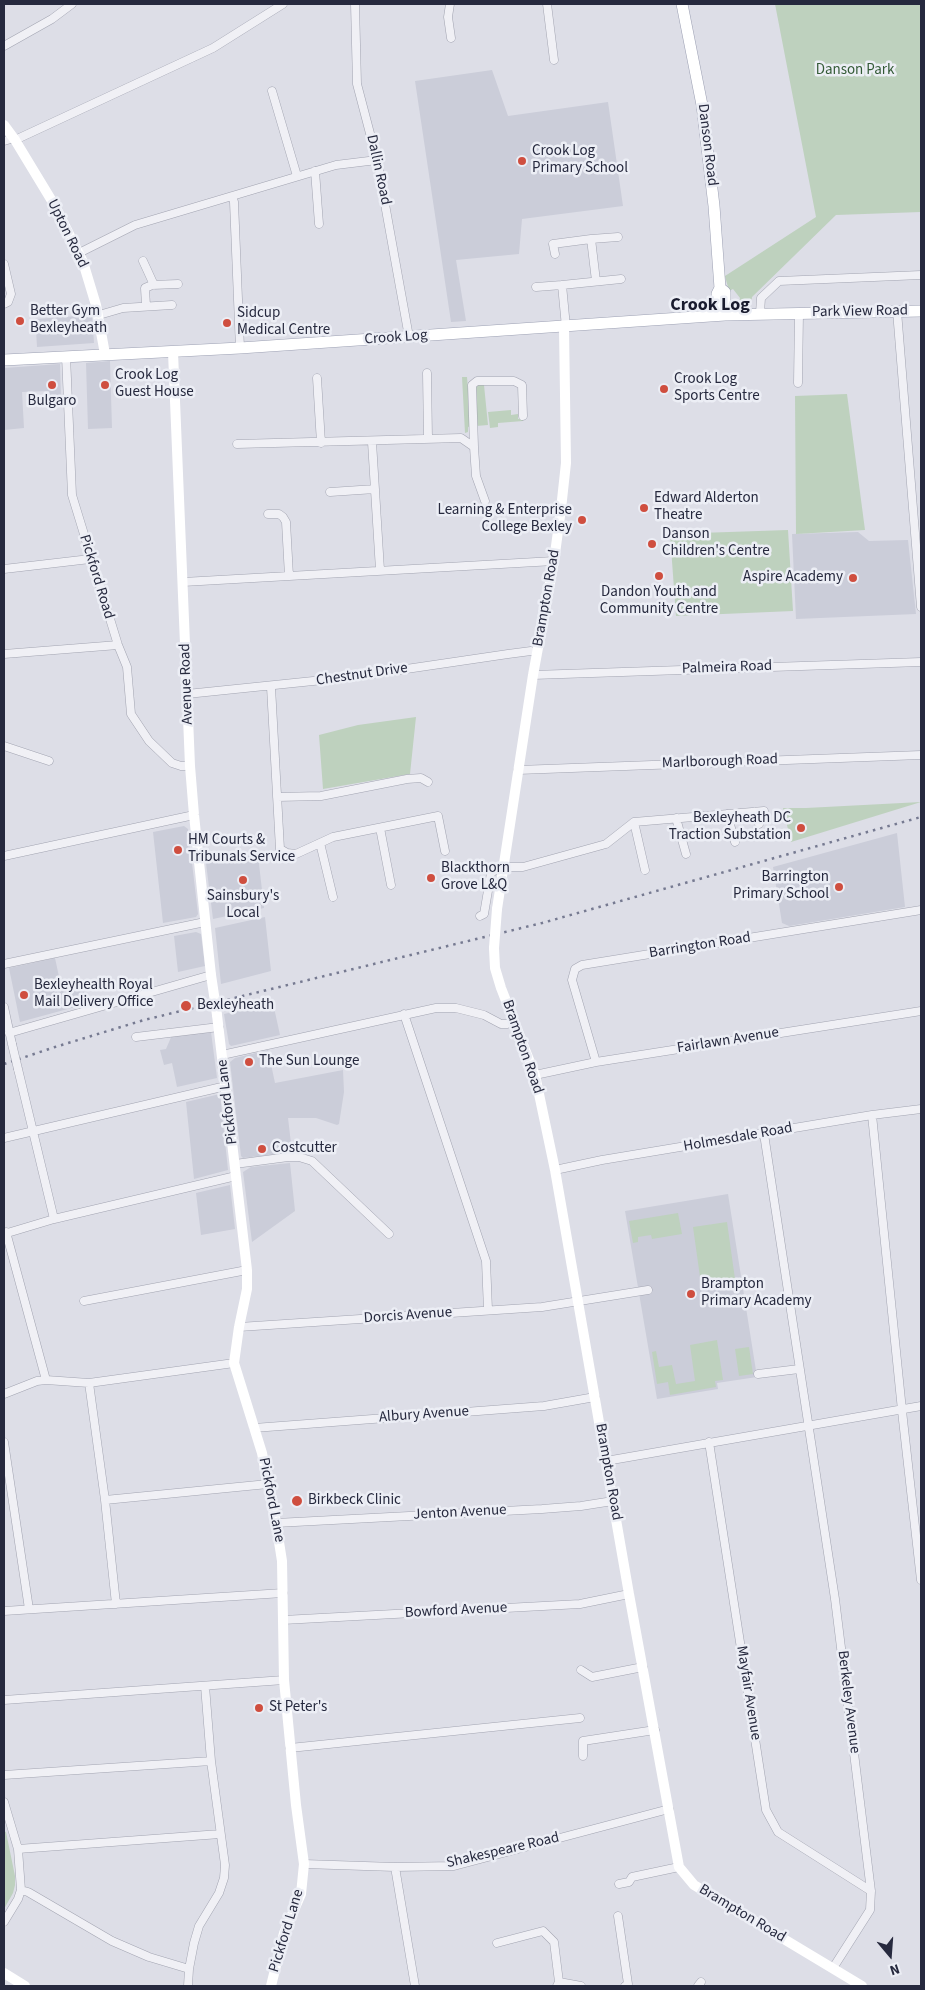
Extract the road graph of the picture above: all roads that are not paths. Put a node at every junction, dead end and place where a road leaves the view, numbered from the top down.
1 (72, 4) edge
2 (283, 4) edge
3 (355, 4) edge
4 (450, 4) edge
5 (547, 4) edge
6 (682, 4) edge
7 (451, 38) dead end
8 (4, 46) edge
9 (554, 60) dead end
10 (272, 91) dead end
11 (4, 125) edge
12 (11, 140) edge
13 (377, 160) junction
14 (315, 171) junction
15 (297, 176) junction
16 (232, 196) junction
17 (318, 224) dead end
18 (618, 236) dead end
19 (591, 239) junction
20 (79, 253) junction
21 (555, 254) dead end
22 (143, 261) dead end
23 (4, 264) edge
24 (921, 275) edge
25 (621, 279) dead end
26 (596, 281) junction
27 (178, 284) dead end
28 (154, 285) junction
29 (562, 285) junction
30 (536, 287) dead end
31 (4, 304) edge
32 (172, 305) dead end
33 (146, 306) junction
34 (897, 311) junction
35 (921, 311) edge
36 (799, 313) junction
37 (760, 314) junction
38 (99, 315) junction
39 (721, 315) junction
40 (565, 327) junction
41 (409, 337) junction
42 (240, 348) junction
43 (174, 352) junction
44 (104, 354) junction
45 (66, 356) junction
46 (4, 360) edge
47 (427, 373) dead end
48 (317, 378) dead end
49 (798, 383) dead end
50 (522, 416) dead end
51 (428, 439) junction
52 (372, 442) junction
53 (321, 443) junction
54 (237, 444) dead end
55 (474, 447) junction
56 (375, 489) junction
57 (330, 492) dead end
58 (484, 501) dead end
59 (268, 514) dead end
60 (90, 559) junction
61 (554, 562) junction
62 (4, 569) edge
63 (380, 570) junction
64 (288, 576) junction
65 (183, 582) junction
66 (921, 607) edge
67 (118, 645) junction
68 (537, 653) junction
69 (4, 654) edge
70 (921, 662) edge
71 (533, 675) junction
72 (271, 686) junction
73 (187, 694) junction
74 (4, 746) edge
75 (921, 755) edge
76 (49, 761) dead end
77 (190, 766) junction
78 (518, 770) junction
79 (428, 782) dead end
80 (277, 797) junction
81 (764, 811) dead end
82 (754, 812) junction
83 (727, 814) junction
84 (194, 816) junction
85 (676, 818) junction
86 (634, 822) junction
87 (759, 824) dead end
88 (380, 828) junction
89 (735, 842) dead end
90 (320, 843) junction
91 (445, 851) dead end
92 (686, 854) dead end
93 (4, 856) edge
94 (504, 866) junction
95 (646, 870) dead end
96 (391, 885) dead end
97 (333, 897) dead end
98 (921, 910) edge
99 (480, 916) dead end
100 (205, 922) junction
101 (4, 964) edge
102 (212, 975) junction
103 (4, 1007) edge
104 (921, 1011) edge
105 (404, 1014) junction
106 (217, 1015) joint
107 (515, 1022) junction
108 (219, 1027) junction
109 (136, 1036) dead end
110 (9, 1039) edge
111 (222, 1054) junction
112 (596, 1062) junction
113 (535, 1075) junction
114 (226, 1086) junction
115 (921, 1108) edge
116 (872, 1115) junction
117 (32, 1132) junction
118 (764, 1134) junction
119 (4, 1138) edge
120 (235, 1164) junction
121 (555, 1170) junction
122 (236, 1176) junction
123 (54, 1219) junction
124 (5, 1233) edge
125 (389, 1234) dead end
126 (247, 1270) junction
127 (648, 1290) dead end
128 (84, 1301) dead end
129 (578, 1302) junction
130 (488, 1310) junction
131 (239, 1327) junction
132 (234, 1363) junction
133 (799, 1369) junction
134 (758, 1374) dead end
135 (46, 1380) junction
136 (89, 1383) junction
137 (4, 1394) edge
138 (594, 1397) junction
139 (921, 1406) edge
140 (903, 1409) junction
141 (808, 1425) junction
142 (254, 1428) junction
143 (4, 1442) edge
144 (709, 1442) junction
145 (606, 1462) junction
146 (268, 1484) junction
147 (105, 1500) junction
148 (613, 1500) junction
149 (276, 1523) junction
150 (921, 1580) edge
151 (283, 1593) junction
152 (629, 1594) junction
153 (116, 1604) junction
154 (29, 1609) junction
155 (4, 1611) edge
156 (283, 1620) junction
157 (643, 1667) junction
158 (581, 1670) dead end
159 (284, 1680) junction
160 (205, 1686) junction
161 (4, 1700) edge
162 (580, 1718) dead end
163 (655, 1730) junction
164 (290, 1748) junction
165 (583, 1756) dead end
166 (211, 1761) junction
167 (4, 1775) edge
168 (4, 1802) edge
169 (669, 1809) junction
170 (6, 1818) edge
171 (220, 1834) junction
172 (18, 1849) junction
173 (304, 1864) junction
174 (394, 1867) junction
175 (679, 1867) junction
176 (619, 1884) dead end
177 (21, 1890) junction
178 (872, 1892) junction
179 (618, 1916) dead end
180 (4, 1922) edge
181 (497, 1943) dead end
182 (833, 1968) junction
183 (189, 1969) junction
184 (4, 1973) edge
185 (558, 1984) edge
186 (25, 1986) edge
187 (188, 1986) edge
188 (271, 1986) edge
189 (415, 1986) edge
190 (581, 1986) edge
191 (625, 1986) edge
192 (862, 1986) edge

1 - 8 street
2 - 12 street
3 - 13 street, Dallin Road
4 - 7 street
5 - 9 street
6 - 39 main road, Danson Road
10 - 15 street
11 - 12 street, Upton Road
12 - 20 street, Upton Road
13 - 14 street
13 - 41 street, Dallin Road
14 - 15 street
14 - 17 street
15 - 16 street
16 - 20 street
16 - 42 street
18 - 19 street
19 - 21 street
19 - 26 street
20 - 38 street, Upton Road
22 - 28 street
23 - 31 street
24 - 37 street
25 - 26 street
26 - 29 street
27 - 28 street
28 - 33 street
29 - 30 street
29 - 40 street
32 - 33 street
33 - 38 street
34 - 35 main road, Park View Road
34 - 36 main road, Park View Road
34 - 66 street
36 - 37 main road, Park View Road
36 - 49 street, Park View Road
37 - 39 main road, Park View Road
38 - 44 street, Upton Road
39 - 40 main road, Crook Log
40 - 41 main road, Crook Log
40 - 61 street, Brampton Road
41 - 42 main road, Crook Log
42 - 43 main road, Crook Log
43 - 44 main road, Crook Log
43 - 65 street, Avenue Road
44 - 45 main road, Crook Log
45 - 46 main road, Crook Log
45 - 60 street, Pickford Road
47 - 51 street
48 - 53 street
50 - 55 street
51 - 52 street
51 - 55 street
52 - 53 street
52 - 56 street
53 - 54 street
55 - 58 street
56 - 57 street
56 - 63 street
59 - 64 street
60 - 62 street
60 - 67 street, Pickford Road
61 - 63 street
61 - 68 street, Brampton Road
63 - 64 street
64 - 65 street
65 - 73 street, Avenue Road
67 - 69 street
67 - 77 street, Pickford Road
68 - 71 street, Brampton Road
68 - 72 street, Chestnut Drive
70 - 71 street, Palmeira Road
71 - 78 street, Brampton Road
72 - 73 street, Chestnut Drive
72 - 80 street
73 - 77 street, Avenue Road
74 - 76 street
75 - 78 street, Marlborough Road
77 - 84 street, Avenue Road
78 - 94 street, Brampton Road
79 - 80 street
80 - 90 street
81 - 82 street
82 - 83 street
82 - 87 street
83 - 85 street
83 - 89 street
84 - 93 street
84 - 100 street, Avenue Road
85 - 86 street
85 - 92 street
86 - 94 street
86 - 95 street
88 - 90 street
88 - 91 street
88 - 96 street
90 - 97 street
94 - 99 street
94 - 107 street, Brampton Road, bridge
98 - 112 street, Barrington Road
100 - 101 street
100 - 102 street, Avenue Road
102 - 106 street, Avenue Road, bridge
102 - 110 street
103 - 110 street
104 - 112 street, Fairlawn Avenue
105 - 107 street
105 - 111 street
105 - 130 street
106 - 108 street, Pickford Lane
107 - 113 street, Brampton Road
108 - 109 street
108 - 111 street, Pickford Lane
110 - 117 street, bridge
111 - 114 street, Pickford Lane
112 - 113 street, Fairlawn Avenue
113 - 121 street, Brampton Road
114 - 117 street
114 - 120 street, Pickford Lane
115 - 116 street, Holmesdale Road
116 - 118 street, Holmesdale Road
116 - 140 street
117 - 119 street
117 - 123 street
118 - 121 street, Holmesdale Road
118 - 133 street, Berkeley Avenue
120 - 122 street, Pickford Lane
120 - 125 street
121 - 129 street, Brampton Road
122 - 123 street
122 - 126 street, Pickford Lane
123 - 124 street
124 - 135 street
126 - 128 street
126 - 131 street, Pickford Lane
127 - 129 street, Dorcis Avenue
129 - 130 street, Dorcis Avenue
129 - 138 street, Brampton Road
130 - 131 street, Dorcis Avenue
131 - 132 street, Pickford Lane
132 - 136 street
132 - 142 street, Pickford Lane
133 - 134 street
133 - 141 street, Berkeley Avenue
135 - 136 street
135 - 137 street
136 - 147 street
138 - 142 street, Albury Avenue
138 - 145 street, Brampton Road
139 - 140 street
140 - 141 street
140 - 150 street
141 - 144 street
141 - 178 street, Berkeley Avenue
142 - 146 street, Pickford Lane
143 - 154 street
144 - 145 street
144 - 178 street, Mayfair Avenue
145 - 148 street, Brampton Road
146 - 147 street
146 - 149 street, Pickford Lane
147 - 153 street
148 - 149 street, Jenton Avenue
148 - 152 street, Brampton Road
149 - 151 street, Pickford Lane
151 - 153 street
151 - 156 street, Pickford Lane
152 - 156 street, Bowford Avenue
152 - 157 street, Brampton Road
153 - 154 street
154 - 155 street
156 - 159 street, Pickford Lane
157 - 158 street
157 - 163 street, Brampton Road
159 - 160 street
159 - 164 street, Pickford Lane
160 - 161 street
160 - 166 street
162 - 164 street
163 - 165 street
163 - 169 street, Brampton Road
164 - 173 street, Pickford Lane
166 - 167 street
166 - 171 street
168 - 170 street
169 - 174 street, Shakespeare Road
169 - 175 street, Brampton Road
170 - 172 street
171 - 172 street
171 - 183 street
172 - 177 street
173 - 174 street, Shakespeare Road
173 - 188 street, Pickford Lane
174 - 189 street
175 - 176 street
175 - 182 street, Brampton Road
177 - 180 street
177 - 183 street
178 - 182 street, Berkeley Avenue
179 - 191 street
181 - 185 street
182 - 192 street, Brampton Road
183 - 187 street
184 - 186 street
185 - 190 street

